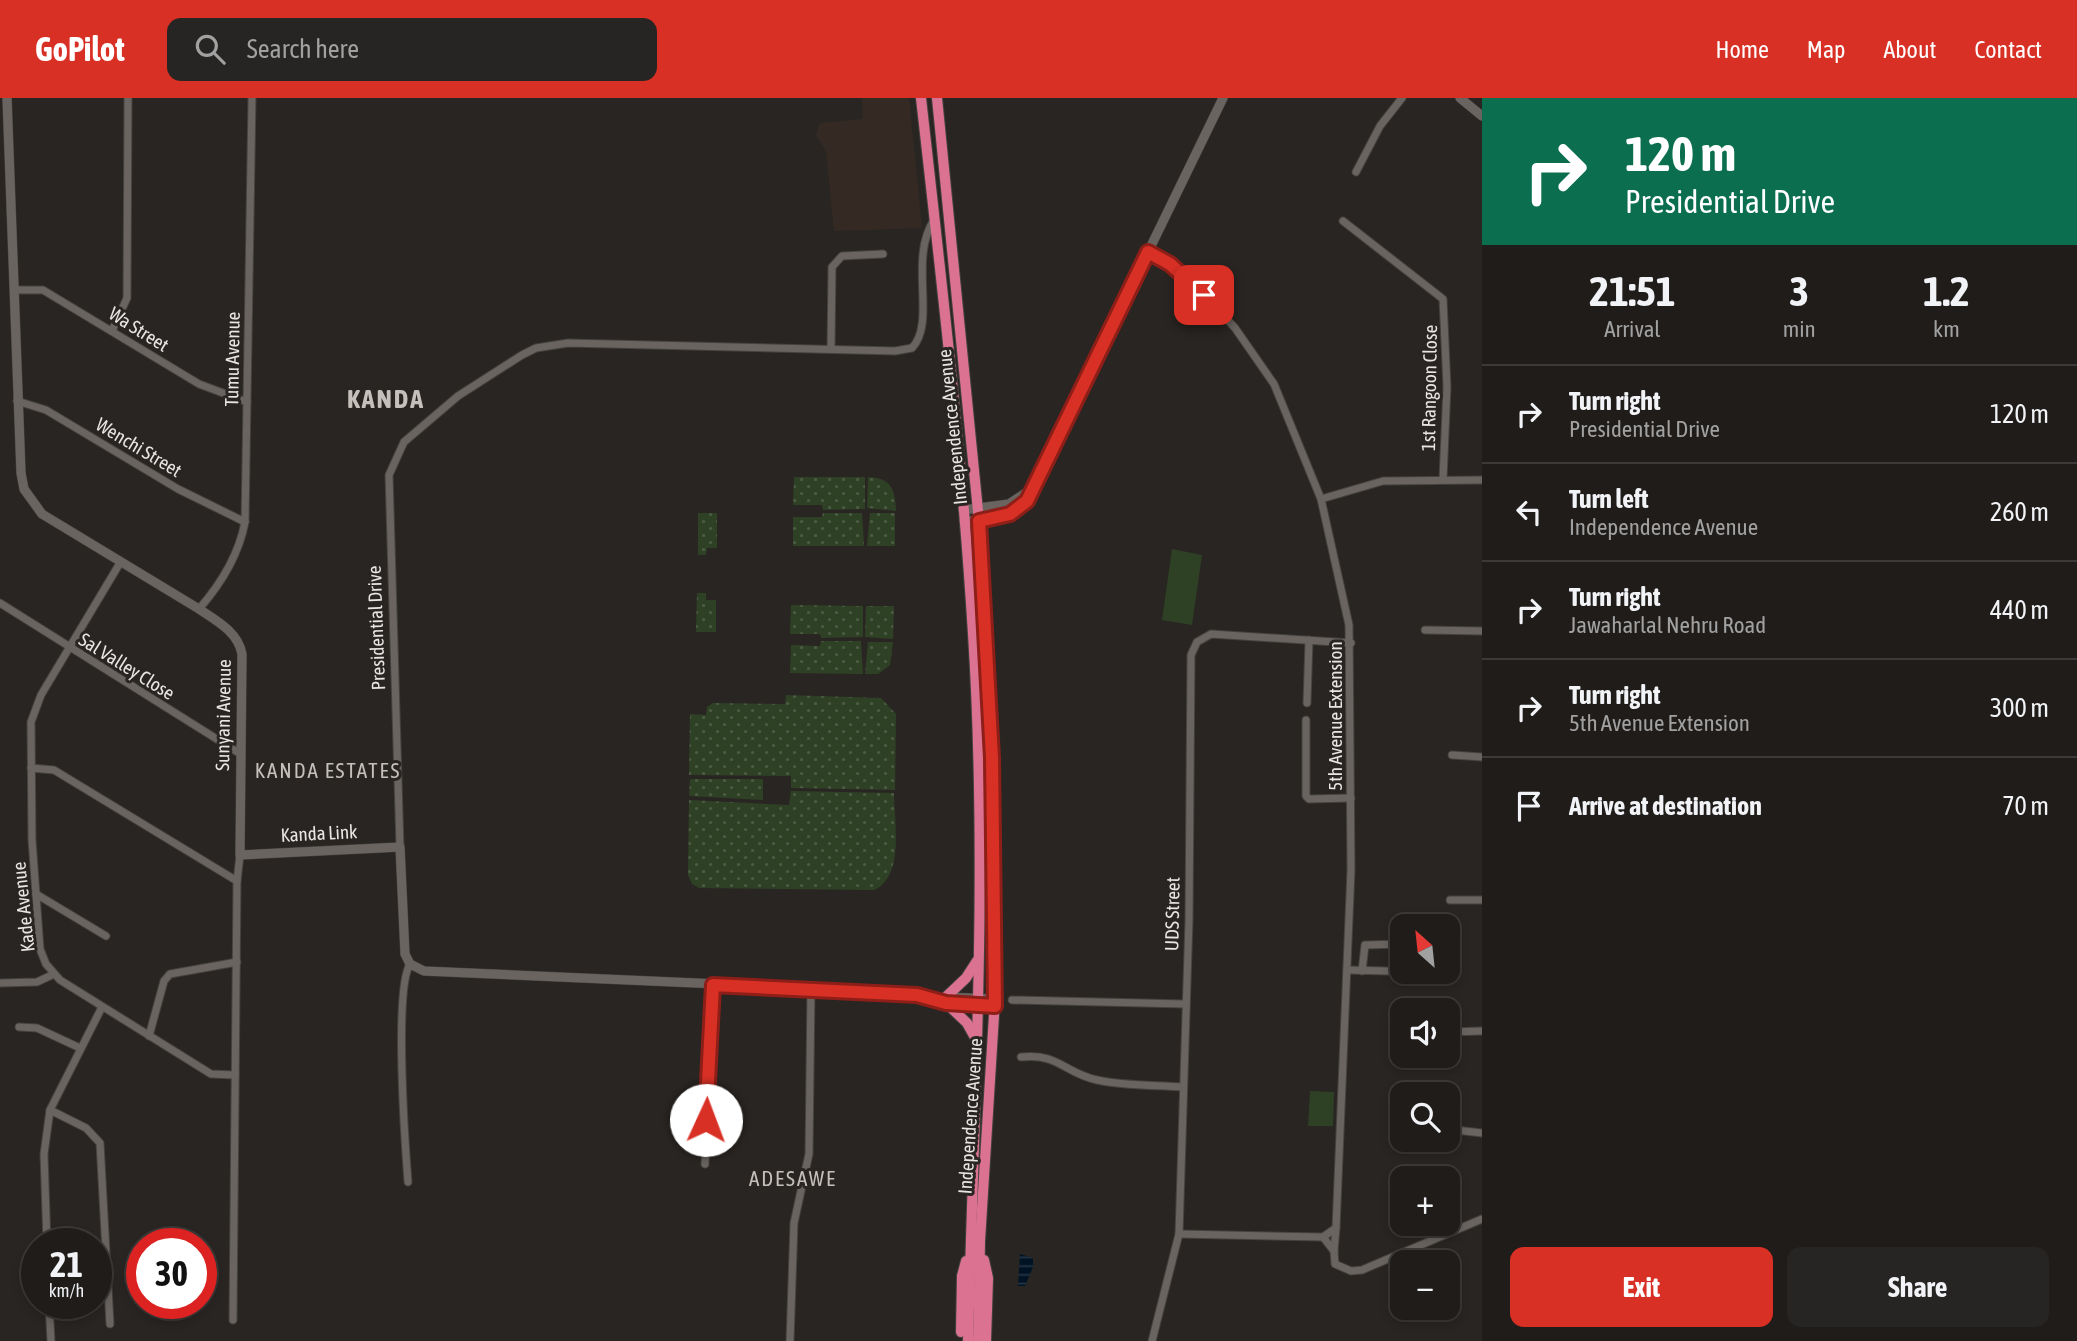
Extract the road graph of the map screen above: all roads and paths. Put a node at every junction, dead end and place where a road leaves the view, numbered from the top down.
1 (7, 98) edge
2 (128, 98) edge
3 (252, 98) edge
4 (921, 98) edge
5 (937, 98) edge
6 (1223, 98) edge
7 (1402, 98) edge
8 (1460, 98) edge
9 (1482, 116) edge
10 (1356, 172) dead end
11 (936, 216) junction
12 (1343, 221) dead end
13 (1148, 252) junction
14 (883, 254) dead end
15 (15, 290) junction
16 (112, 331) junction
17 (831, 349) junction
18 (17, 401) junction
19 (247, 402) junction
20 (1443, 479) junction
21 (1482, 480) edge
22 (1030, 490) junction
23 (1321, 499) junction
24 (977, 509) junction
25 (964, 515) junction
26 (979, 521) junction
27 (245, 522) junction
28 (120, 563) junction
29 (0, 603) edge
30 (199, 609) junction
31 (1425, 631) dead end
32 (1482, 631) edge
33 (1309, 640) junction
34 (1351, 643) junction
35 (69, 649) junction
36 (1307, 703) dead end
37 (1306, 719) dead end
38 (239, 753) junction
39 (1452, 755) dead end
40 (1482, 757) edge
41 (31, 768) junction
42 (1351, 798) junction
43 (400, 847) junction
44 (240, 855) junction
45 (237, 881) junction
46 (36, 894) junction
47 (1450, 900) dead end
48 (1482, 900) edge
49 (107, 936) dead end
50 (1390, 944) edge
51 (977, 961) junction
52 (237, 962) junction
53 (410, 964) junction
54 (1347, 970) junction
55 (1362, 971) junction
56 (1390, 971) edge
57 (54, 974) junction
58 (0, 983) edge
59 (713, 985) junction
60 (811, 988) junction
61 (943, 999) junction
62 (1012, 1000) dead end
63 (978, 1002) junction
64 (995, 1002) junction
65 (1185, 1004) junction
66 (102, 1007) junction
67 (19, 1027) dead end
68 (1482, 1031) edge
69 (1460, 1032) edge
70 (149, 1036) junction
71 (979, 1044) junction
72 (80, 1048) junction
73 (1021, 1057) dead end
74 (235, 1075) junction
75 (1183, 1087) junction
76 (50, 1110) junction
77 (1460, 1130) edge
78 (1482, 1133) edge
79 (705, 1164) dead end
80 (408, 1182) dead end
81 (1482, 1219) edge
82 (46, 1228) edge
83 (1336, 1228) junction
84 (1180, 1234) junction
85 (1323, 1237) junction
86 (975, 1241) junction
87 (1334, 1251) junction
88 (50, 1319) edge
89 (233, 1320) dead end
90 (110, 1324) dead end
91 (973, 1339) edge
92 (51, 1341) edge
93 (790, 1341) edge
94 (1152, 1341) edge

1 - 15 street, Sunyani Avenue
2 - 16 street
3 - 19 street, Tumu Avenue
4 - 11 highway, Independence Avenue
5 - 24 highway, Independence Avenue
6 - 13 street
7 - 10 street
8 - 9 street
11 - 17 street, Presidential Drive
11 - 25 highway, Independence Avenue
12 - 20 street, 1st Rangoon Close
13 - 22 street
13 - 23 street, 5th Avenue Extension
14 - 17 street
15 - 16 street, Wa Street
15 - 18 street, Sunyani Avenue
16 - 19 street, Wa Street
17 - 43 street, Presidential Drive
18 - 27 street, Wenchi Street
18 - 28 street, Sunyani Avenue
19 - 27 street, Tumu Avenue
20 - 21 street, 1st Rangoon Close
20 - 23 street, 1st Rangoon Close
22 - 24 street
22 - 26 street
23 - 34 street, 5th Avenue Extension
24 - 25 street
24 - 26 highway, Independence Avenue
25 - 26 street
25 - 51 highway, Independence Avenue
26 - 64 highway, Independence Avenue
27 - 30 street, Tumu Avenue
28 - 30 street, Sunyani Avenue
28 - 35 street, Kade Avenue
29 - 35 street, Sal Valley Close
30 - 38 street, Sunyani Avenue
31 - 32 street
33 - 34 street, UDS Street
33 - 36 street
33 - 65 street, UDS Street
34 - 42 street, 5th Avenue Extension
35 - 38 street, Sal Valley Close
35 - 41 street, Kade Avenue
37 - 42 street
38 - 44 street, Sunyani Avenue
39 - 40 street
41 - 45 street
41 - 46 street, Kade Avenue
42 - 54 street, 5th Avenue Extension
43 - 44 street, Kanda Link
43 - 53 street, Presidential Drive
44 - 45 street, Sunyani Avenue
45 - 52 street, Sunyani Avenue
46 - 49 street
46 - 57 street, Kade Avenue
47 - 48 street
50 - 55 street
51 - 61 highway
51 - 63 highway, Independence Avenue
52 - 70 street
52 - 74 street, Sunyani Avenue
53 - 59 street
53 - 80 street
54 - 55 street
54 - 83 street, 5th Avenue Extension
55 - 56 street
57 - 58 street
57 - 66 street, Kade Avenue
59 - 60 street
59 - 79 street
60 - 61 street
60 - 93 street
61 - 63 street
61 - 71 highway
62 - 65 street
63 - 64 street
63 - 71 highway, Independence Avenue
64 - 86 highway, Independence Avenue
65 - 75 street, UDS Street
66 - 70 street, Kade Avenue
66 - 72 street
67 - 72 street
68 - 69 street
70 - 74 street, Kade Avenue
71 - 86 highway, Independence Avenue
72 - 76 street
73 - 75 street
74 - 89 street, Sunyani Avenue
75 - 84 street, UDS Street
76 - 82 street
76 - 90 street
77 - 78 street
81 - 87 street
83 - 85 street
83 - 87 street, 5th Avenue Extension
84 - 85 street
84 - 94 street, UDS Street
85 - 87 street
86 - 91 highway
86 - 91 highway
88 - 92 street

